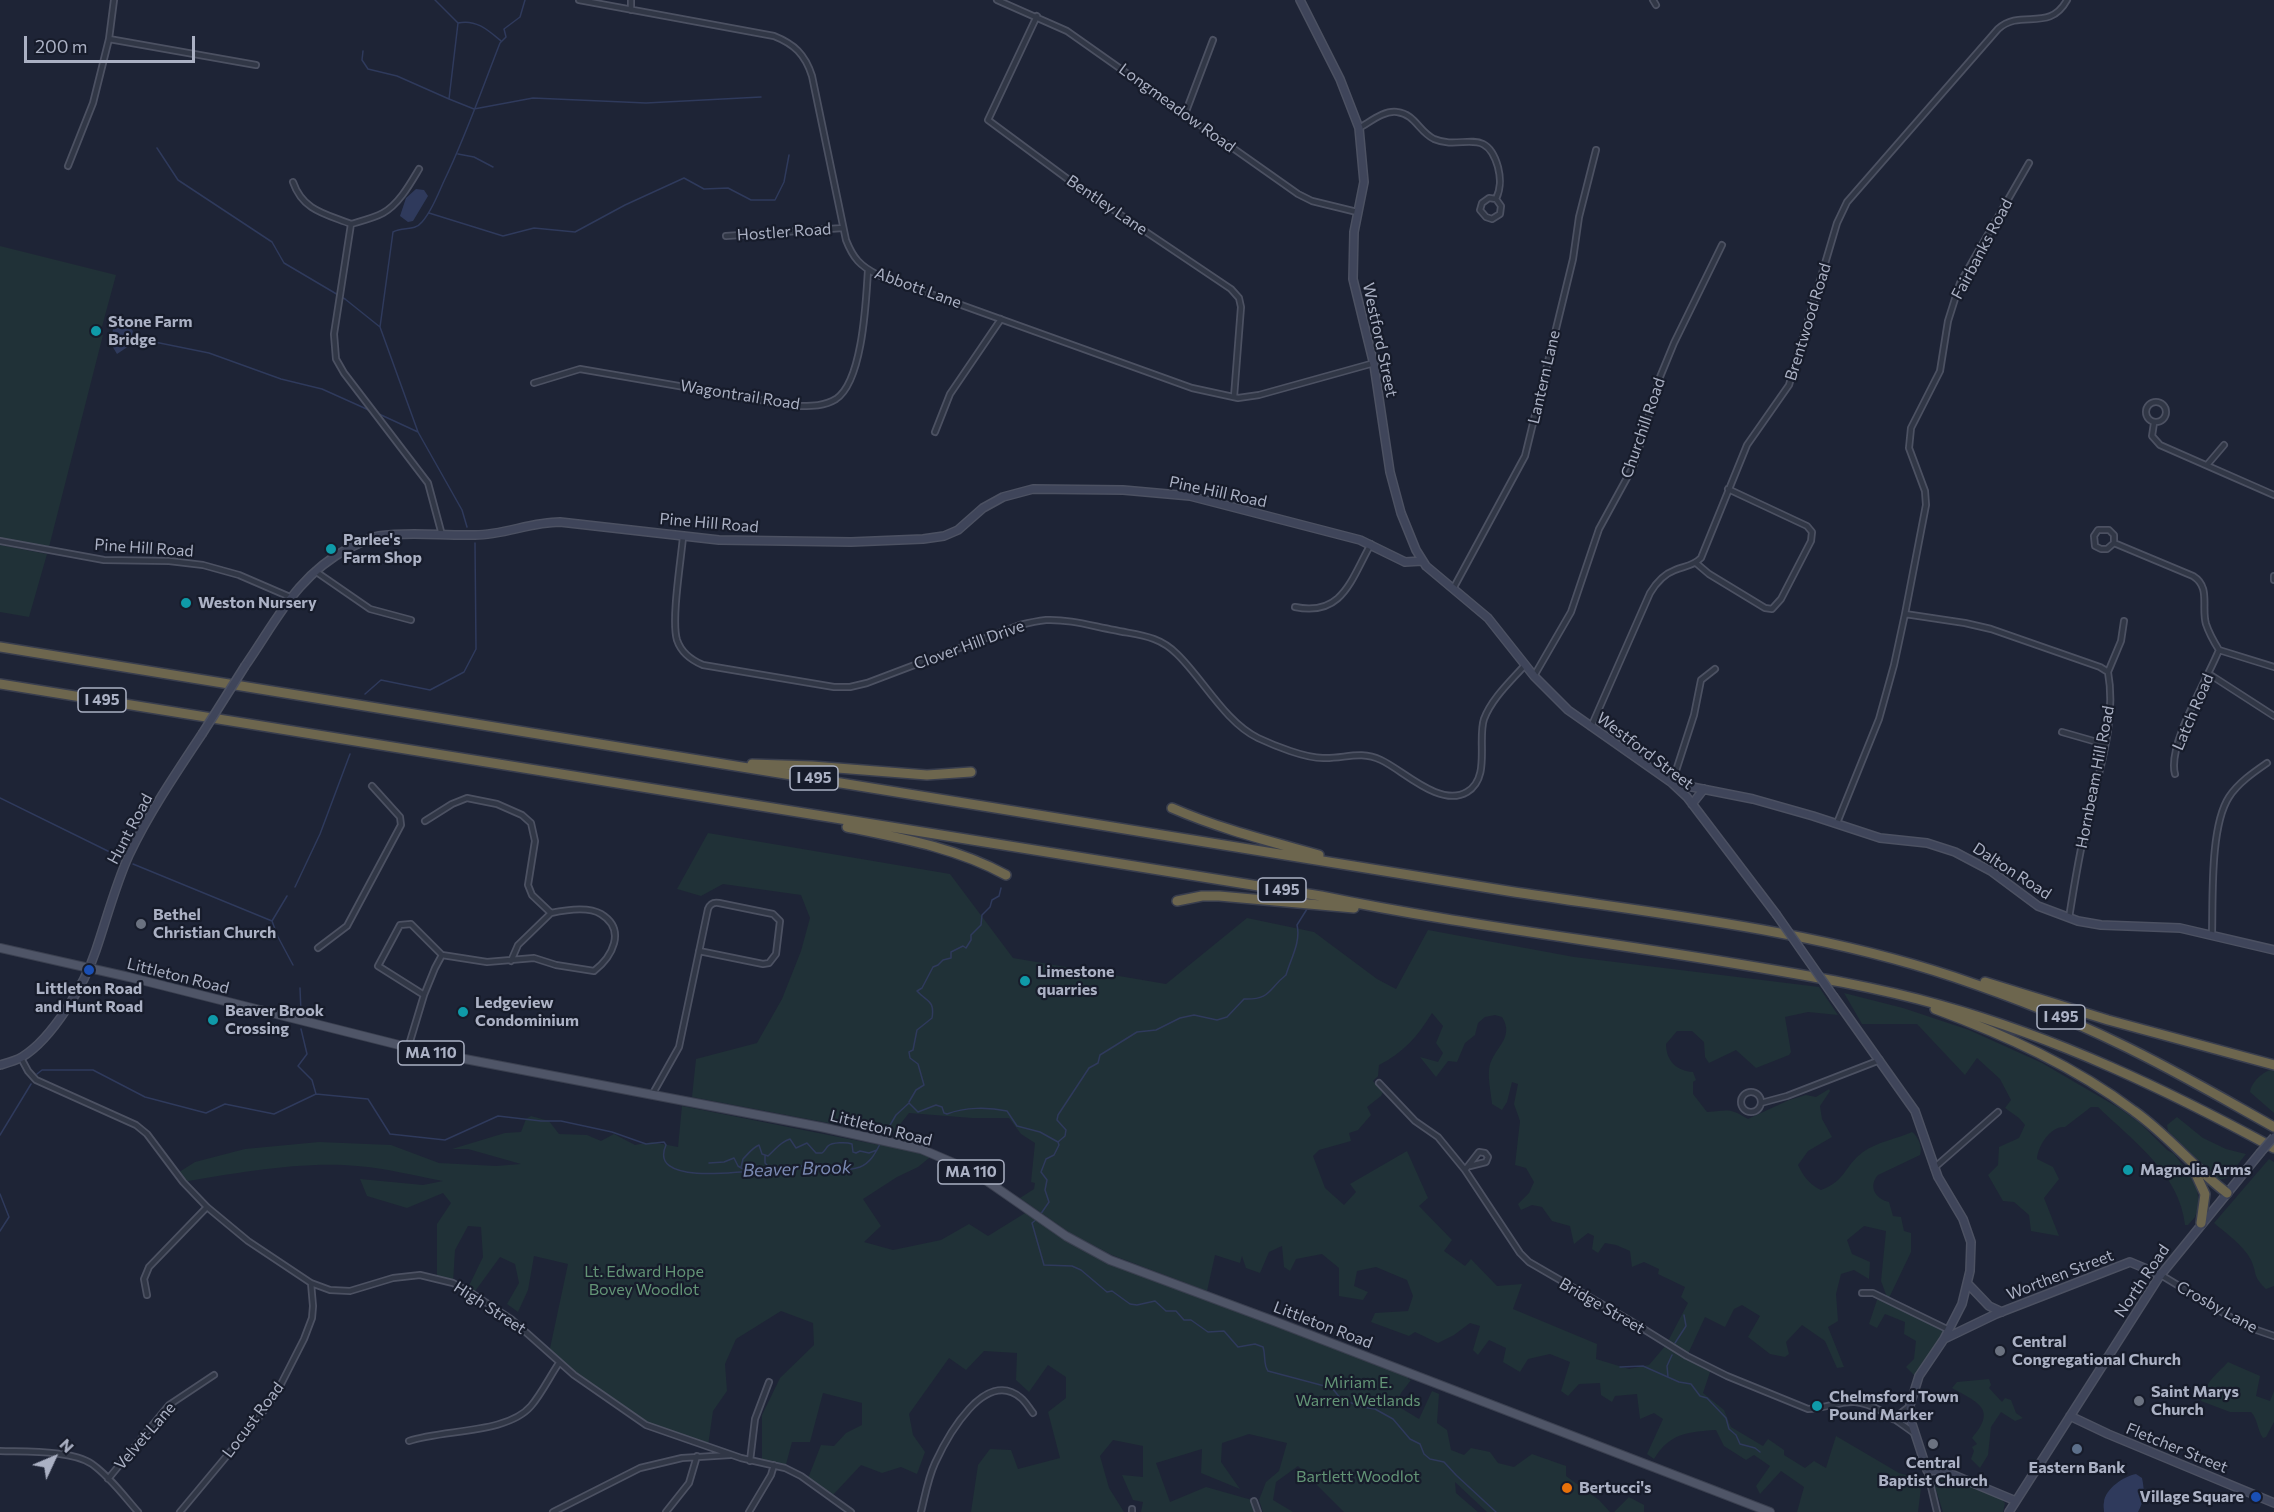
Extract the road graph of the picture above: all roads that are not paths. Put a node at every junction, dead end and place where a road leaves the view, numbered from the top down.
1 (114, 0) edge
2 (579, 0) edge
3 (631, 0) edge
4 (997, 0) edge
5 (1300, 0) edge
6 (2067, 0) edge
7 (631, 10) junction
8 (1037, 16) junction
9 (109, 39) junction
10 (1213, 40) dead end
11 (256, 64) dead end
12 (1185, 114) junction
13 (1359, 128) junction
14 (1596, 150) dead end
15 (2029, 163) dead end
16 (68, 166) dead end
17 (419, 168) dead end
18 (293, 182) dead end
19 (1496, 199) junction
20 (1357, 212) junction
21 (351, 224) junction
22 (843, 228) junction
23 (726, 236) dead end
24 (1722, 245) dead end
25 (868, 270) junction
26 (1001, 319) junction
27 (1374, 363) junction
28 (534, 383) dead end
29 (1234, 398) junction
30 (2154, 423) junction
31 (935, 432) dead end
32 (2224, 445) dead end
33 (2207, 465) junction
34 (1728, 489) junction
35 (2274, 495) edge
36 (442, 535) junction
37 (683, 537) junction
38 (0, 541) edge
39 (2114, 543) junction
40 (1371, 544) junction
41 (1422, 561) junction
42 (1696, 563) junction
43 (315, 571) junction
44 (1453, 589) junction
45 (290, 597) junction
46 (1295, 607) dead end
47 (1905, 614) junction
48 (411, 620) dead end
49 (2124, 621) dead end
50 (0, 647) edge
51 (2218, 650) junction
52 (1525, 665) junction
53 (2274, 667) edge
54 (1715, 669) dead end
55 (2108, 672) junction
56 (2209, 674) junction
57 (1534, 676) junction
58 (0, 684) edge
59 (2274, 716) edge
60 (1592, 727) junction
61 (2062, 732) dead end
62 (2104, 744) junction
63 (2267, 763) dead end
64 (726, 764) junction
65 (971, 772) dead end
66 (2175, 774) dead end
67 (1672, 783) junction
68 (372, 786) dead end
69 (1704, 789) junction
70 (1692, 804) junction
71 (754, 806) junction
72 (1172, 808) dead end
73 (426, 821) dead end
74 (1837, 823) junction
75 (1365, 868) junction
76 (1006, 875) dead end
77 (1177, 901) dead end
78 (551, 913) junction
79 (1420, 915) junction
80 (2069, 918) junction
81 (2212, 934) junction
82 (0, 948) edge
83 (318, 948) dead end
84 (2274, 950) edge
85 (699, 951) junction
86 (442, 955) junction
87 (511, 961) junction
88 (1908, 963) junction
89 (89, 968) junction
90 (1886, 991) junction
91 (424, 995) junction
92 (408, 1048) junction
93 (21, 1058) junction
94 (1880, 1060) junction
95 (0, 1065) edge
96 (2274, 1065) edge
97 (1379, 1083) dead end
98 (652, 1095) junction
99 (1761, 1103) junction
100 (1998, 1112) dead end
101 (2274, 1127) edge
102 (2274, 1137) edge
103 (2274, 1148) edge
104 (2180, 1152) junction
105 (1470, 1166) dead end
106 (1934, 1168) junction
107 (1465, 1170) junction
108 (2227, 1193) junction
109 (207, 1207) junction
110 (2201, 1223) junction
111 (2161, 1275) junction
112 (311, 1283) junction
113 (1968, 1284) junction
114 (1862, 1293) dead end
115 (147, 1295) dead end
116 (2001, 1312) junction
117 (1949, 1330) junction
118 (2274, 1336) edge
119 (1944, 1339) junction
120 (559, 1363) junction
121 (214, 1375) dead end
122 (769, 1382) dead end
123 (1910, 1405) junction
124 (1033, 1413) dead end
125 (2070, 1416) junction
126 (1893, 1419) junction
127 (1915, 1434) junction
128 (409, 1441) dead end
129 (0, 1451) edge
130 (732, 1455) junction
131 (697, 1456) junction
132 (750, 1461) junction
133 (774, 1465) junction
134 (1927, 1470) junction
135 (108, 1479) junction
136 (1254, 1501) dead end
137 (2016, 1502) junction
138 (2274, 1503) edge
139 (138, 1512) edge
140 (180, 1512) edge
141 (553, 1512) edge
142 (666, 1512) edge
143 (749, 1512) edge
144 (851, 1512) edge
145 (921, 1512) edge
146 (1258, 1512) edge
147 (1770, 1512) edge
148 (1937, 1512) edge
149 (2009, 1512) edge

1 - 9 street
2 - 7 street, Abbott Lane
3 - 7 street
4 - 8 street, Longmeadow Road
5 - 13 street, Westford Street
6 - 34 street, Brentwood Road
7 - 22 street, Abbott Lane
8 - 12 street, Longmeadow Road
8 - 29 street, Bentley Lane
9 - 11 street
9 - 16 street
10 - 12 street
12 - 20 street, Longmeadow Road
13 - 19 street
13 - 20 street, Westford Street
14 - 44 street, Lantern Lane
15 - 47 street, Fairbanks Road
17 - 21 street
18 - 21 street
19 - 19 street
20 - 27 street, Westford Street
21 - 36 street
22 - 23 street, Hostler Road
22 - 25 street, Abbott Lane
24 - 57 street, Churchill Road
25 - 26 street, Abbott Lane
25 - 28 street, Wagontrail Road
26 - 29 street, Abbott Lane
26 - 31 street
27 - 29 street, Abbott Lane
27 - 41 street, Westford Street
30 - 30 street
30 - 33 street
32 - 33 street
33 - 35 street
34 - 42 street, Brentwood Road
34 - 42 street
36 - 37 street, Pine Hill Road
36 - 43 street, Pine Hill Road
37 - 40 street, Pine Hill Road
37 - 52 street, Clover Hill Drive
38 - 45 street, Pine Hill Road
39 - 39 street
39 - 51 street
40 - 41 street, Pine Hill Road
40 - 46 street
41 - 44 street, Westford Street
42 - 60 street
43 - 45 street, Pine Hill Road
43 - 48 street
44 - 52 street, Westford Street
45 - 89 street, Hunt Road, bridge
47 - 55 street
47 - 74 street
49 - 55 street
50 - 64 highway, I 495
51 - 53 street
51 - 56 street, Latch Road
52 - 57 street, Westford Street
54 - 67 street
55 - 62 street, Hornbeam Hill Road
56 - 59 street
56 - 66 street, Latch Road
57 - 60 street, Westford Street
58 - 71 highway, I 495
60 - 67 street, Westford Street
61 - 62 street
62 - 80 street, Hornbeam Hill Road
63 - 81 street
64 - 65 highway
64 - 75 highway, I 495
67 - 69 street, Dalton Road
67 - 70 street, Westford Street
68 - 83 street
69 - 70 street
69 - 74 street, Dalton Road
70 - 94 street, Westford Street, bridge
71 - 76 highway
71 - 79 highway, I 495
72 - 75 highway
73 - 78 street
74 - 80 street, Dalton Road
75 - 88 highway, I 495
77 - 79 highway
78 - 87 street
78 - 87 street
79 - 90 highway, I 495
80 - 81 street, Dalton Road
81 - 84 street, Dalton Road
82 - 89 main road, Littleton Road / MA 110
85 - 85 street
85 - 98 street
86 - 87 street
86 - 91 street
86 - 91 street
88 - 96 highway
88 - 101 highway, I 495
89 - 92 main road, Littleton Road / MA 110
89 - 93 street, Hunt Road
90 - 103 highway, I 495
90 - 104 highway
91 - 92 street
92 - 98 main road, Littleton Road / MA 110
93 - 95 street, Hunt Road
93 - 109 street, High Street
94 - 99 street
94 - 106 street, Westford Street
97 - 107 street, Bridge Street
98 - 147 main road, Littleton Road / MA 110
99 - 99 street
100 - 106 street
102 - 108 street, North Road, bridge
104 - 108 highway
104 - 110 highway
105 - 107 street
106 - 113 street, Westford Street
107 - 126 street, Bridge Street
108 - 110 street, North Road
109 - 112 street, High Street
109 - 115 street
110 - 111 street, North Road
111 - 116 street, Worthen Street
111 - 118 street, Crosby Lane
111 - 125 street, North Road
112 - 120 street, High Street
112 - 140 street, Locust Road
113 - 116 street, Worthen Street
113 - 117 street, Westford Street
114 - 117 street
116 - 119 street, Worthen Street
117 - 119 street, Westford Street
119 - 123 street, Westford Street
120 - 128 street
120 - 130 street, High Street
121 - 135 street, Velvet Lane
122 - 132 street
123 - 126 street
123 - 127 street, Westford Street
124 - 145 street
125 - 137 street, North Road
125 - 138 street, Fletcher Street
126 - 127 street, Bridge Street
127 - 134 street, Westford Street
129 - 135 street
130 - 131 street
130 - 132 street, High Street
131 - 141 street
131 - 142 street
132 - 133 street, High Street
133 - 143 street
133 - 144 street, High Street
134 - 137 street
134 - 148 street, Westford Street
135 - 139 street
136 - 146 street
137 - 149 street, North Road

